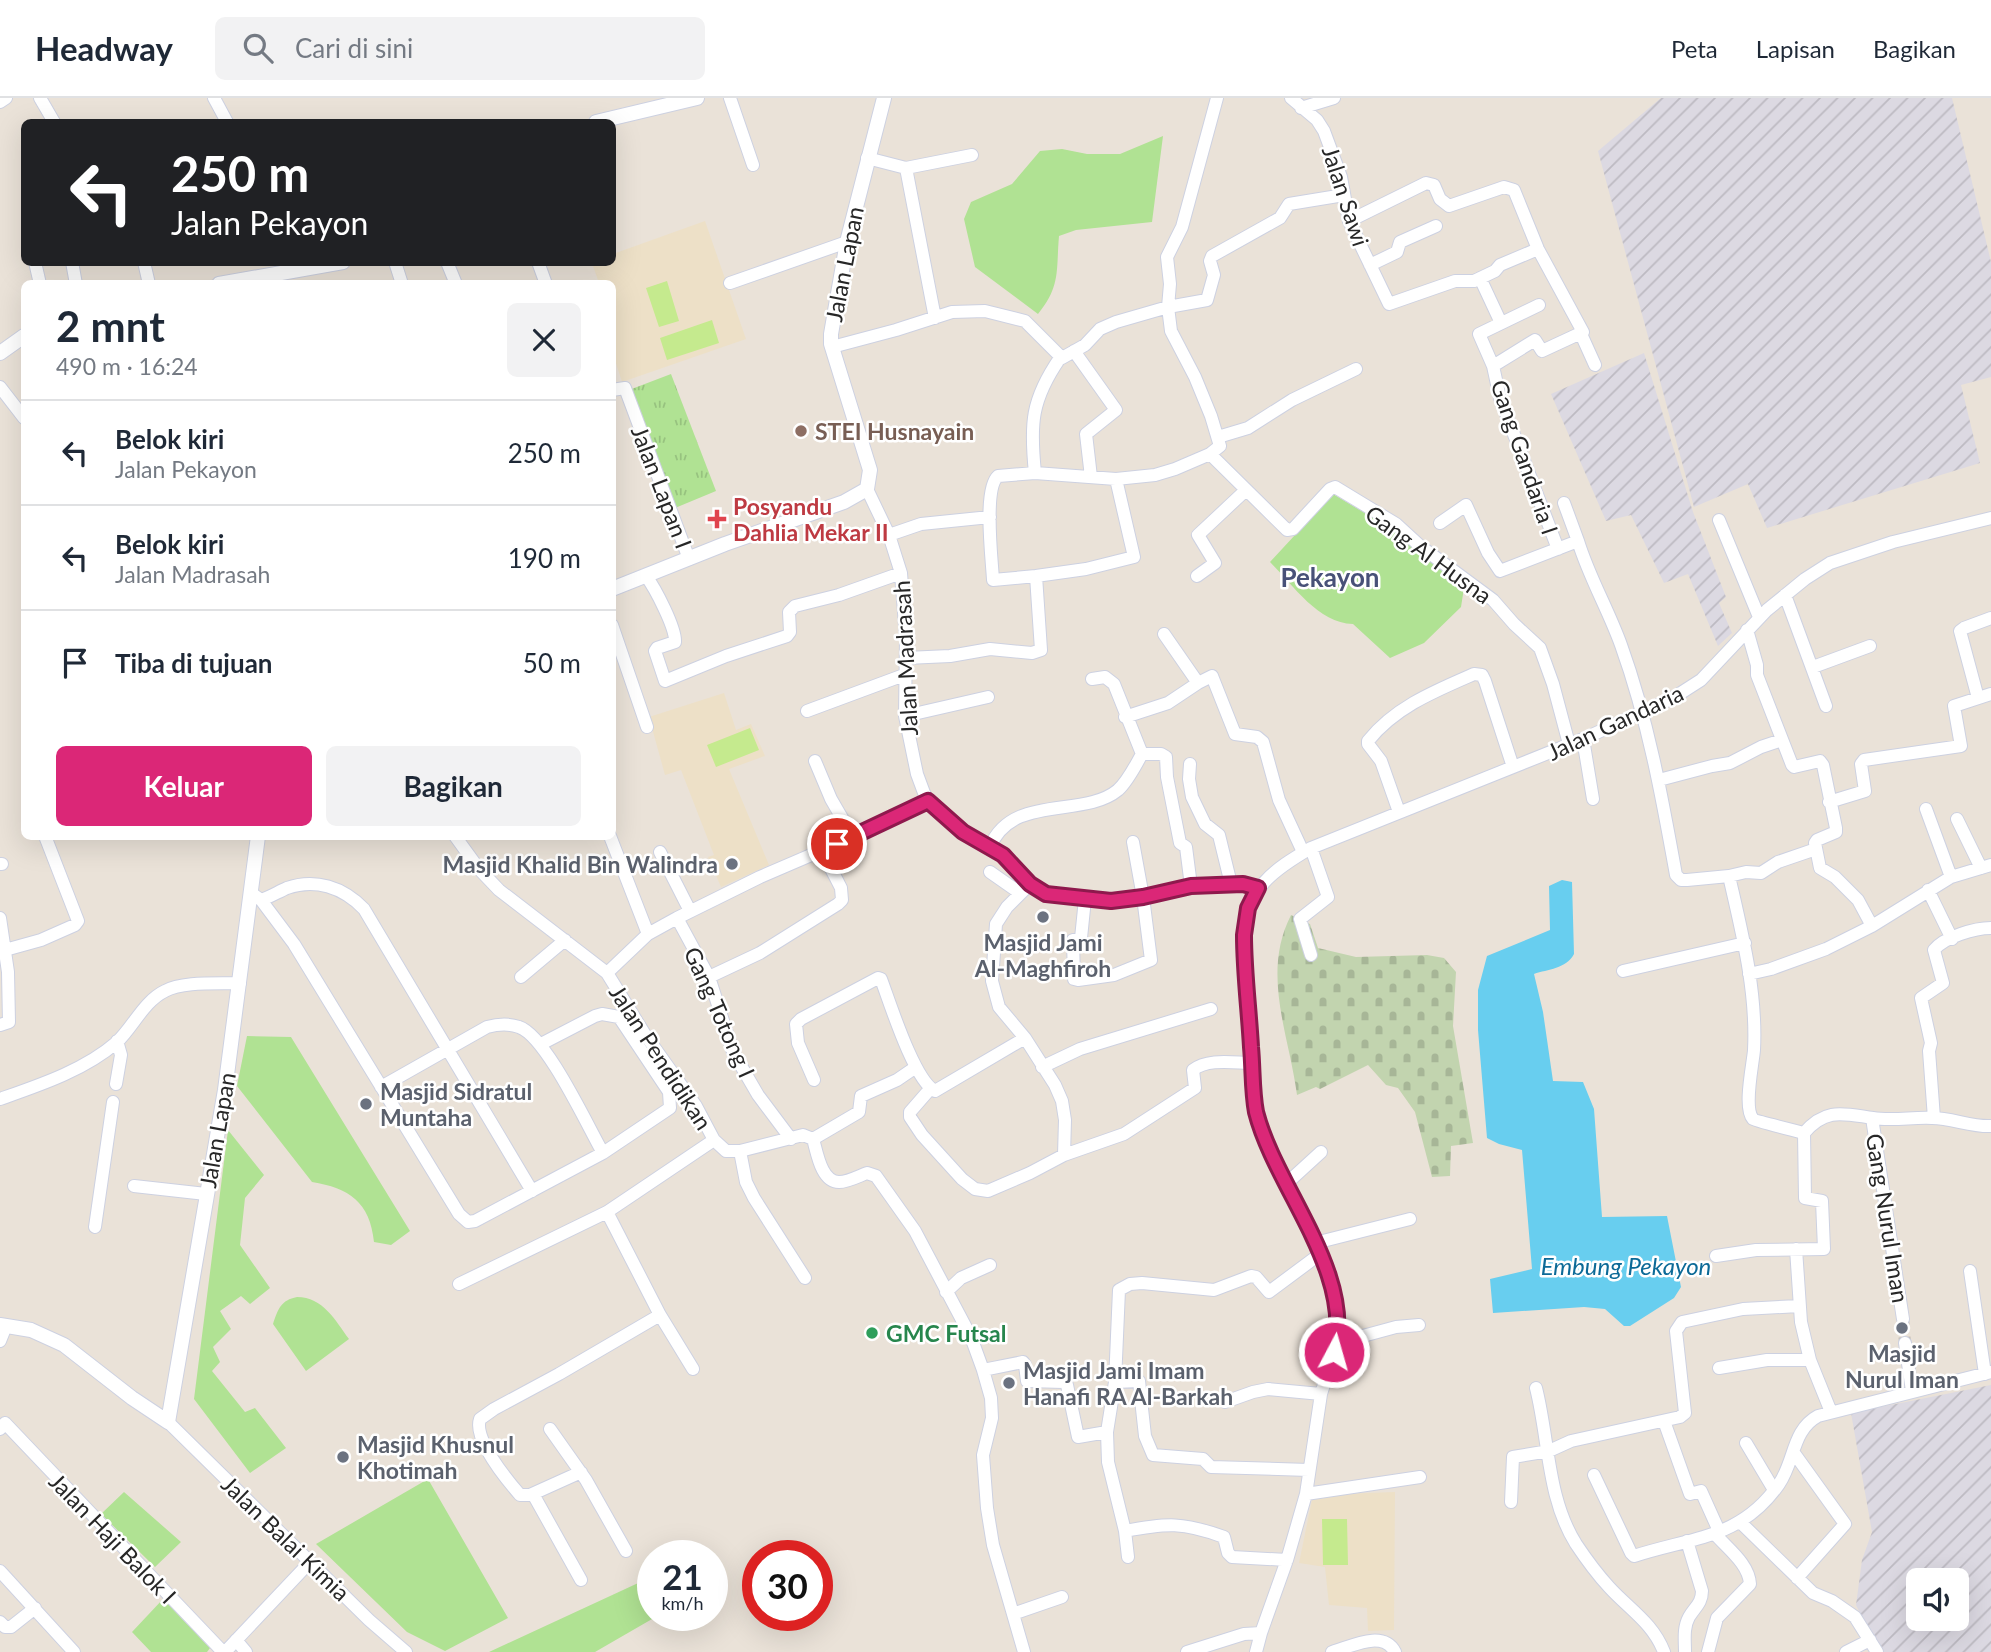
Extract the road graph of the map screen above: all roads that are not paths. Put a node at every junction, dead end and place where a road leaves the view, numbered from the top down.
1 (6, 98) edge
2 (40, 98) edge
3 (214, 98) edge
4 (697, 98) edge
5 (730, 98) edge
6 (884, 98) edge
7 (1217, 98) edge
8 (1334, 98) edge
9 (0, 102) edge
10 (1296, 103) edge
11 (52, 119) edge
12 (225, 119) edge
13 (609, 119) edge
14 (972, 155) dead end
15 (867, 158) junction
16 (752, 165) dead end
17 (906, 167) junction
18 (1344, 195) junction
19 (1349, 221) junction
20 (1436, 226) dead end
21 (847, 242) junction
22 (1538, 249) junction
23 (1370, 265) junction
24 (323, 266) edge
25 (287, 273) edge
26 (1480, 278) junction
27 (244, 280) edge
28 (730, 283) dead end
29 (1539, 305) dead end
30 (1168, 307) junction
31 (936, 318) junction
32 (1501, 323) junction
33 (1581, 334) junction
34 (21, 338) edge
35 (832, 347) junction
36 (1074, 351) junction
37 (0, 354) edge
38 (1060, 358) junction
39 (1595, 365) dead end
40 (1493, 366) junction
41 (1356, 369) dead end
42 (0, 387) edge
43 (616, 389) edge
44 (21, 414) edge
45 (1218, 437) junction
46 (1210, 454) junction
47 (1035, 473) junction
48 (1091, 477) junction
49 (1116, 479) junction
50 (867, 489) junction
51 (1246, 491) junction
52 (1564, 503) dead end
53 (990, 517) junction
54 (1991, 518) edge
55 (1719, 520) dead end
56 (1440, 523) dead end
57 (890, 535) junction
58 (1578, 541) junction
59 (1558, 548) junction
60 (689, 559) junction
61 (901, 573) junction
62 (646, 576) junction
63 (1036, 576) junction
64 (1197, 576) dead end
65 (616, 587) edge
66 (1785, 596) junction
67 (1759, 617) junction
68 (1991, 618) edge
69 (1747, 630) junction
70 (1164, 635) dead end
71 (1870, 646) dead end
72 (617, 654) edge
73 (906, 658) junction
74 (1813, 667) junction
75 (904, 675) junction
76 (1092, 679) dead end
77 (1198, 683) junction
78 (1985, 696) edge
79 (988, 697) dead end
80 (1826, 706) dead end
81 (807, 711) dead end
82 (1642, 713) junction
83 (905, 716) junction
84 (1125, 717) junction
85 (647, 727) dead end
86 (1583, 739) junction
87 (1782, 740) junction
88 (1569, 744) junction
89 (1142, 754) junction
90 (815, 761) dead end
91 (1190, 764) dead end
92 (1513, 767) junction
93 (1659, 780) junction
94 (1592, 799) dead end
95 (928, 801) junction
96 (1829, 802) junction
97 (1926, 809) dead end
98 (1399, 812) junction
99 (1956, 819) dead end
100 (853, 837) junction
101 (47, 840) edge
102 (258, 840) edge
103 (458, 840) edge
104 (612, 840) edge
105 (1133, 842) dead end
106 (990, 847) junction
107 (1816, 849) junction
108 (1307, 850) junction
109 (822, 851) junction
110 (660, 852) dead end
111 (1986, 866) edge
112 (990, 872) dead end
113 (1729, 876) junction
114 (1951, 877) junction
115 (1231, 884) junction
116 (1191, 886) junction
117 (1258, 888) junction
118 (1025, 889) junction
119 (1928, 890) junction
120 (256, 896) junction
121 (1143, 897) junction
122 (1085, 899) junction
123 (690, 911) junction
124 (0, 918) edge
125 (677, 918) junction
126 (1872, 926) junction
127 (1991, 928) edge
128 (649, 934) junction
129 (1952, 939) junction
130 (565, 940) junction
131 (1745, 943) junction
132 (5, 950) junction
133 (1311, 955) dead end
134 (1623, 971) dead end
135 (607, 972) junction
136 (1749, 974) junction
137 (521, 977) dead end
138 (709, 977) junction
139 (240, 983) junction
140 (1211, 1009) dead end
141 (4, 1023) edge
142 (1025, 1038) junction
143 (117, 1041) junction
144 (541, 1044) junction
145 (447, 1048) junction
146 (1252, 1063) junction
147 (916, 1067) junction
148 (1042, 1067) junction
149 (814, 1080) dead end
150 (116, 1084) dead end
151 (381, 1087) junction
152 (930, 1088) junction
153 (0, 1099) edge
154 (113, 1102) dead end
155 (1872, 1118) junction
156 (1934, 1118) junction
157 (1991, 1126) edge
158 (1804, 1133) junction
159 (791, 1139) junction
160 (813, 1139) junction
161 (714, 1140) junction
162 (740, 1151) junction
163 (1321, 1152) dead end
164 (603, 1153) junction
165 (1064, 1155) junction
166 (1286, 1184) junction
167 (134, 1186) dead end
168 (532, 1191) junction
169 (206, 1195) junction
170 (607, 1212) junction
171 (1410, 1219) dead end
172 (95, 1227) dead end
173 (1318, 1249) junction
174 (1796, 1249) junction
175 (1716, 1256) dead end
176 (990, 1265) dead end
177 (1970, 1271) dead end
178 (805, 1278) dead end
179 (459, 1284) dead end
180 (946, 1292) junction
181 (1799, 1306) junction
182 (660, 1315) junction
183 (1903, 1319) tunnel mouth
184 (1419, 1325) dead end
185 (3, 1326) edge
186 (0, 1341) edge
187 (1337, 1343) junction
188 (1905, 1343) tunnel mouth
189 (1810, 1360) junction
190 (692, 1368) dead end
191 (1719, 1368) dead end
192 (983, 1370) junction
193 (1988, 1373) edge
194 (1115, 1382) junction
195 (1536, 1388) dead end
196 (1912, 1391) junction
197 (1321, 1394) junction
198 (1225, 1402) dead end
199 (1831, 1412) junction
200 (1664, 1421) junction
201 (168, 1422) junction
202 (2, 1426) edge
203 (550, 1429) dead end
204 (1107, 1432) junction
205 (1746, 1443) dead end
206 (1549, 1451) junction
207 (1794, 1453) junction
208 (1309, 1470) junction
209 (581, 1472) junction
210 (1594, 1475) dead end
211 (1420, 1477) dead end
212 (1774, 1490) junction
213 (1306, 1493) junction
214 (533, 1494) junction
215 (1511, 1502) dead end
216 (1741, 1523) junction
217 (1125, 1531) junction
218 (1717, 1533) junction
219 (1687, 1541) junction
220 (626, 1551) dead end
221 (1128, 1557) dead end
222 (1287, 1560) junction
223 (310, 1562) junction
224 (0, 1571) edge
225 (1797, 1578) junction
226 (581, 1580) dead end
227 (1062, 1597) dead end
228 (35, 1608) junction
229 (1013, 1614) junction
230 (0, 1622) edge
231 (1261, 1633) junction
232 (236, 1640) junction
233 (1873, 1646) edge
234 (74, 1652) edge
235 (224, 1652) edge
236 (246, 1652) edge
237 (406, 1652) edge
238 (1024, 1652) edge
239 (1187, 1652) edge
240 (1256, 1652) edge
241 (1332, 1652) edge
242 (1395, 1652) edge
243 (1664, 1652) edge
244 (1685, 1652) edge
245 (1708, 1652) edge
246 (1846, 1652) edge

1 - 9 street
2 - 11 street
3 - 12 street
4 - 13 street
5 - 16 street
6 - 15 street, Jalan Lapan
7 - 30 street
8 - 10 street
10 - 18 street, Jalan Sawi
14 - 17 street
15 - 17 street
15 - 21 street, Jalan Lapan
17 - 31 street
18 - 19 street, Jalan Sawi
18 - 30 street
19 - 22 street
19 - 23 street, Jalan Sawi
20 - 23 street
21 - 28 street
21 - 35 street, Jalan Lapan
22 - 26 street
22 - 33 street
23 - 26 street, Jalan Sawi
24 - 25 street
25 - 27 street
26 - 32 street
29 - 32 street, Gang Gandaria I
30 - 36 street
30 - 45 street
31 - 35 street
31 - 38 street
32 - 40 street, Gang Gandaria I
33 - 39 street
33 - 40 street, Gang Gandaria I
34 - 37 street
35 - 50 street, Jalan Lapan
36 - 38 street
36 - 48 street
38 - 47 street
40 - 59 street, Gang Gandaria I
41 - 45 street
42 - 44 street
43 - 60 street, Jalan Lapan I
45 - 46 street
46 - 49 street
46 - 51 street
47 - 48 street
47 - 53 street
48 - 49 street
49 - 63 street
50 - 57 street, Jalan Madrasah
50 - 60 street
51 - 64 street
51 - 88 street, Gang Al Husna
52 - 58 street, Gang Gandaria I
53 - 57 street
53 - 63 street
54 - 66 street, Jalan Gandaria
55 - 67 street
56 - 59 street, Gang Gandaria I
57 - 61 street, Jalan Madrasah
58 - 59 street, Gang Gandaria I
58 - 82 street, Gang Gandaria I
60 - 62 street
61 - 62 street
61 - 73 street, Jalan Madrasah
62 - 65 street
63 - 73 street
66 - 67 street, Jalan Gandaria
66 - 74 street
67 - 69 street, Jalan Gandaria
68 - 78 street
69 - 82 street, Jalan Gandaria
69 - 87 street
70 - 77 street
71 - 74 street
72 - 85 street
73 - 75 street, Jalan Madrasah
74 - 80 street
75 - 81 street
75 - 83 street, Jalan Madrasah
76 - 84 street
77 - 84 street
77 - 108 street
78 - 96 street
79 - 83 street
82 - 86 street, Jalan Gandaria
82 - 93 street, Gang Gandaria I
83 - 95 street, Jalan Madrasah
84 - 89 street
86 - 88 street, Jalan Gandaria
86 - 94 street
87 - 93 street
87 - 96 street
88 - 92 street, Jalan Gandaria
89 - 106 street
89 - 116 street
90 - 100 street
91 - 115 street
92 - 98 street, Jalan Gandaria
92 - 98 street
93 - 113 street, Gang Gandaria I
95 - 100 street
95 - 106 street
96 - 107 street
97 - 114 street
98 - 108 street, Jalan Gandaria
99 - 111 street
100 - 109 street
101 - 132 street
102 - 120 street, Jalan Lapan
103 - 130 street, Jalan Pendidikan
104 - 128 street
105 - 121 street
106 - 118 street
107 - 113 street
107 - 126 street
108 - 117 street, Jalan Gandaria
108 - 133 street
109 - 123 street
109 - 138 street
110 - 123 street
111 - 114 street
112 - 118 street
113 - 131 street
114 - 119 street
115 - 116 street
115 - 117 street
116 - 121 street
117 - 146 street
118 - 122 street
118 - 142 street
119 - 126 street
119 - 129 street
120 - 139 street, Jalan Lapan
120 - 145 street
120 - 151 street
121 - 122 street
121 - 122 street
123 - 125 street
124 - 132 street
125 - 128 street
125 - 138 street, Gang Totong I
126 - 136 street
127 - 129 street
128 - 135 street
129 - 156 street
130 - 135 street, Jalan Pendidikan
130 - 137 street
131 - 134 street
131 - 136 street
132 - 141 street
135 - 161 street, Jalan Pendidikan
136 - 158 street
138 - 159 street, Gang Totong I
139 - 143 street
139 - 169 street, Jalan Lapan
140 - 148 street
142 - 148 street
142 - 152 street
143 - 150 street
143 - 153 street
144 - 145 street
144 - 164 street
144 - 164 street
145 - 151 street
145 - 168 street
146 - 165 street
146 - 166 street
147 - 149 street
147 - 152 street
147 - 160 street
148 - 165 street
151 - 168 street
152 - 165 street
154 - 172 street
155 - 156 street
155 - 158 street
155 - 183 street, Gang Nurul Iman
156 - 157 street
158 - 174 street
159 - 160 street
159 - 162 street
160 - 180 street
161 - 162 street, Jalan Pendidikan
161 - 170 street
162 - 178 street
163 - 166 street
164 - 168 street
166 - 173 street
167 - 169 street
169 - 201 street, Jalan Lapan
170 - 179 street
170 - 182 street
171 - 173 street
173 - 187 street
173 - 194 street
174 - 175 street
174 - 181 street
176 - 180 street
177 - 193 street
180 - 192 street
181 - 189 street
181 - 200 street
182 - 190 street
182 - 214 street
184 - 187 street
185 - 186 street
185 - 201 street
187 - 197 street
188 - 196 street
189 - 191 street
189 - 199 street
192 - 204 street
192 - 229 street
193 - 196 street
194 - 204 street
194 - 208 street
195 - 206 street
196 - 199 street
197 - 198 street
197 - 208 street
199 - 207 street
200 - 206 street
200 - 218 street
201 - 223 street, Jalan Balai Kimia
202 - 235 street, Jalan Haji Balok I
203 - 209 street
204 - 217 street
205 - 212 street
206 - 215 street
206 - 243 street
207 - 212 street
207 - 225 street
208 - 213 street
209 - 214 street
209 - 220 street
210 - 219 street
211 - 213 street
212 - 216 street
213 - 222 street
214 - 226 street
216 - 218 street
216 - 225 street
217 - 221 street
217 - 222 street
218 - 219 street
218 - 245 street
219 - 244 street
222 - 231 street
223 - 232 street
223 - 237 street, Jalan Balai Kimia
224 - 228 street
225 - 233 street
227 - 229 street
228 - 230 street
228 - 234 street
229 - 238 street
231 - 239 street
231 - 240 street
232 - 235 street
232 - 236 street
233 - 246 street
241 - 242 street

